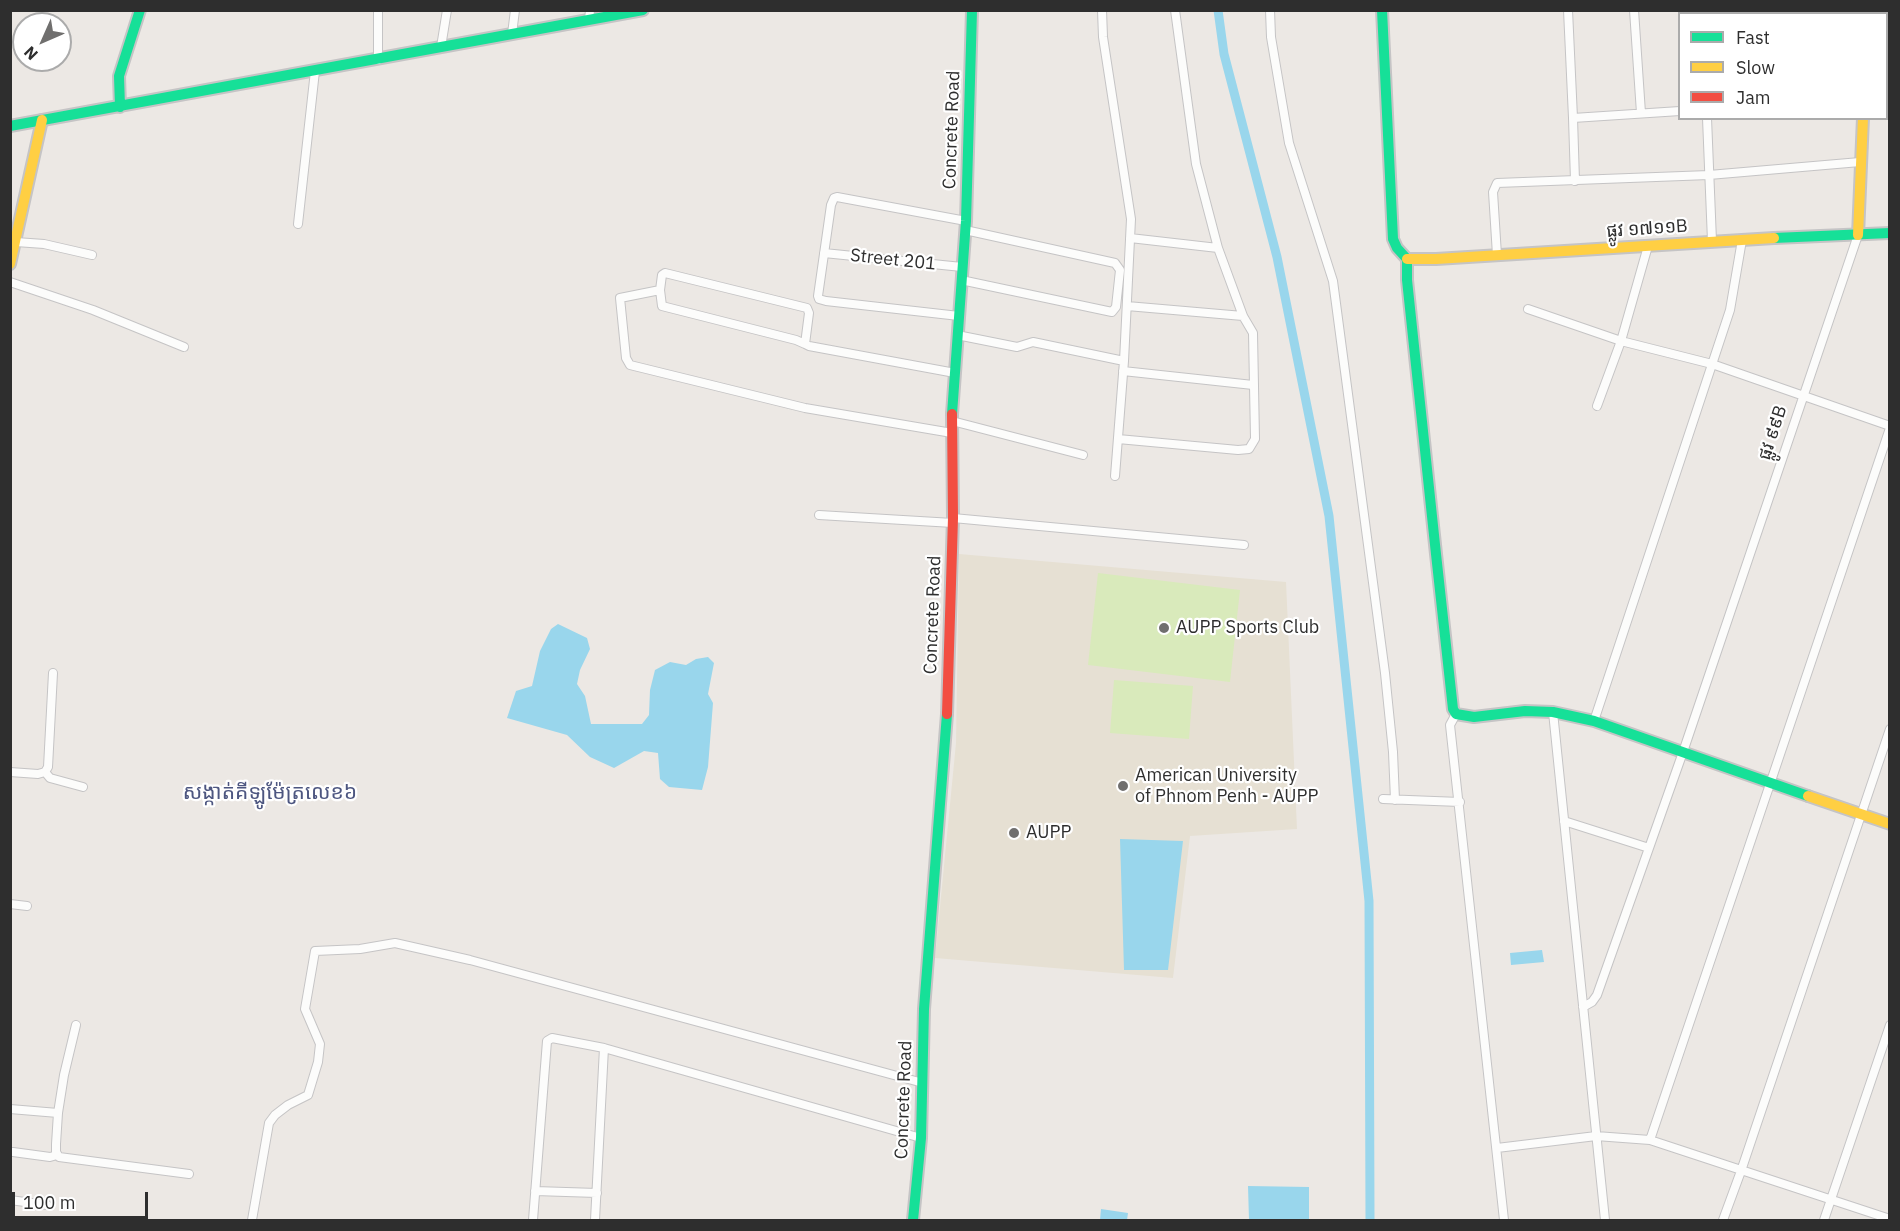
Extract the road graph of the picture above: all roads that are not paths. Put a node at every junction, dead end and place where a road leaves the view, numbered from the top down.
1 (140, 10) edge
2 (378, 10) edge
3 (447, 10) edge
4 (515, 10) edge
5 (643, 10) edge
6 (972, 10) edge
7 (1102, 10) edge
8 (1175, 10) edge
9 (1270, 10) edge
10 (1382, 10) edge
11 (1568, 10) edge
12 (1634, 10) edge
13 (1803, 10) edge
14 (1819, 10) edge
15 (589, 15) edge
16 (512, 34) junction
17 (441, 47) junction
18 (378, 60) junction
19 (315, 71) junction
20 (120, 107) junction
21 (1678, 111) edge
22 (1641, 113) junction
23 (1573, 118) junction
24 (42, 120) junction
25 (1707, 120) edge
26 (1863, 120) edge
27 (10, 126) edge
28 (1860, 162) junction
29 (1709, 175) junction
30 (1575, 181) junction
31 (298, 224) dead end
32 (965, 226) junction
33 (1890, 233) edge
34 (1858, 235) junction
35 (1130, 238) junction
36 (1742, 240) junction
37 (1712, 241) junction
38 (16, 242) junction
39 (1648, 246) junction
40 (1218, 248) junction
41 (824, 253) junction
42 (92, 255) dead end
43 (1497, 255) junction
44 (1407, 259) junction
45 (10, 264) edge
46 (962, 267) junction
47 (962, 280) junction
48 (10, 282) edge
49 (660, 290) junction
50 (1127, 306) junction
51 (1528, 309) dead end
52 (959, 316) junction
53 (1243, 316) junction
54 (957, 335) junction
55 (1621, 340) junction
56 (806, 344) junction
57 (184, 347) dead end
58 (1124, 361) junction
59 (1712, 364) junction
60 (1123, 371) junction
61 (955, 373) junction
62 (1253, 385) junction
63 (1802, 397) junction
64 (1597, 406) dead end
65 (952, 427) junction
66 (1890, 427) edge
67 (1118, 439) junction
68 (1083, 455) dead end
69 (1115, 476) dead end
70 (819, 515) dead end
71 (953, 520) junction
72 (1244, 546) dead end
73 (52, 673) dead end
74 (1553, 712) junction
75 (1456, 714) junction
76 (1594, 721) junction
77 (1890, 729) edge
78 (1683, 752) junction
79 (10, 772) edge
80 (45, 772) junction
81 (1771, 782) junction
82 (83, 787) dead end
83 (1383, 800) dead end
84 (1395, 800) junction
85 (1460, 802) junction
86 (1861, 814) junction
87 (1564, 821) junction
88 (1890, 824) edge
89 (1649, 848) junction
90 (10, 904) edge
91 (27, 906) dead end
92 (1583, 1007) junction
93 (76, 1024) dead end
94 (1890, 1025) edge
95 (604, 1048) junction
96 (923, 1083) junction
97 (10, 1109) edge
98 (58, 1113) junction
99 (1596, 1136) junction
100 (921, 1138) junction
101 (1650, 1140) junction
102 (1497, 1148) junction
103 (13, 1152) dead end
104 (57, 1155) junction
105 (1741, 1171) junction
106 (189, 1174) dead end
107 (535, 1191) junction
108 (597, 1193) junction
109 (10, 1200) edge
110 (1831, 1200) junction
111 (47, 1205) dead end
112 (1890, 1219) edge
113 (252, 1221) edge
114 (533, 1221) edge
115 (595, 1221) edge
116 (913, 1221) edge
117 (1504, 1221) edge
118 (1605, 1221) edge
119 (1723, 1221) edge
120 (1824, 1221) edge

1 - 20 street
2 - 18 street
3 - 17 street
4 - 16 street
5 - 15 street
6 - 32 street, Concrete Road
7 - 35 street
8 - 40 street
9 - 84 street
10 - 44 street
11 - 23 street
12 - 22 street
13 - 14 street
15 - 16 street
16 - 17 street
17 - 18 street
18 - 19 street
19 - 20 street
19 - 31 street
20 - 24 street
21 - 22 street
22 - 23 street
23 - 30 street
24 - 27 street
24 - 38 street
25 - 29 street
26 - 28 street, ផ្លូវ ៩៩B
28 - 29 street
28 - 34 street, ផ្លូវ ៩៩B
29 - 30 street
29 - 37 street
30 - 43 street
32 - 41 street
32 - 46 street, Concrete Road
32 - 47 street
33 - 34 street, ផ្លូវ ១៧១១B
34 - 36 street, ផ្លូវ ១៧១១B
34 - 63 street, ផ្លូវ ៩៩B
35 - 40 street
35 - 50 street
36 - 37 street, ផ្លូវ ១៧១១B
36 - 59 street
37 - 39 street, ផ្លូវ ១៧១១B
38 - 42 street
38 - 45 street
39 - 43 street, ផ្លូវ ១៧១១B
39 - 55 street
40 - 53 street
41 - 46 street, Street 201
41 - 52 street
43 - 44 street, ផ្លូវ ១៧១១B
44 - 75 street
46 - 47 street, Concrete Road
47 - 52 street, Concrete Road
48 - 57 street
49 - 56 street
49 - 56 street
49 - 65 street
50 - 53 street
50 - 58 street
51 - 55 street
52 - 54 street, Concrete Road
53 - 62 street
54 - 58 street
54 - 61 street, Concrete Road
55 - 59 street
55 - 64 street
56 - 61 street
58 - 60 street
59 - 63 street
59 - 76 street
60 - 62 street
60 - 67 street
61 - 65 street, Concrete Road
62 - 67 street
63 - 66 street
63 - 78 street, ផ្លូវ ៩៩B
65 - 68 street
65 - 71 street, Concrete Road
66 - 81 street
67 - 69 street
70 - 71 street
71 - 72 street
71 - 96 street, Concrete Road
73 - 80 street
74 - 75 street
74 - 76 street
74 - 87 street
75 - 85 street
76 - 78 street
77 - 86 street
78 - 81 street
78 - 89 street, ផ្លូវ ៩៩B
79 - 80 street
80 - 82 street
81 - 86 street
81 - 101 street
83 - 84 street
84 - 85 street
85 - 102 street
86 - 88 street
86 - 105 street
87 - 89 street
87 - 92 street
89 - 92 street, ផ្លូវ ៩៩B
90 - 91 street
92 - 99 street
93 - 98 street
94 - 110 street
95 - 100 street
95 - 107 street
95 - 108 street
96 - 100 street, Concrete Road
96 - 113 street
97 - 98 street
98 - 104 street
99 - 101 street
99 - 102 street
99 - 118 street
100 - 116 street, Concrete Road
101 - 105 street
102 - 117 street
103 - 104 street
104 - 106 street
105 - 110 street
105 - 119 street
107 - 108 street
107 - 114 street
108 - 115 street
109 - 111 street
110 - 112 street
110 - 120 street

